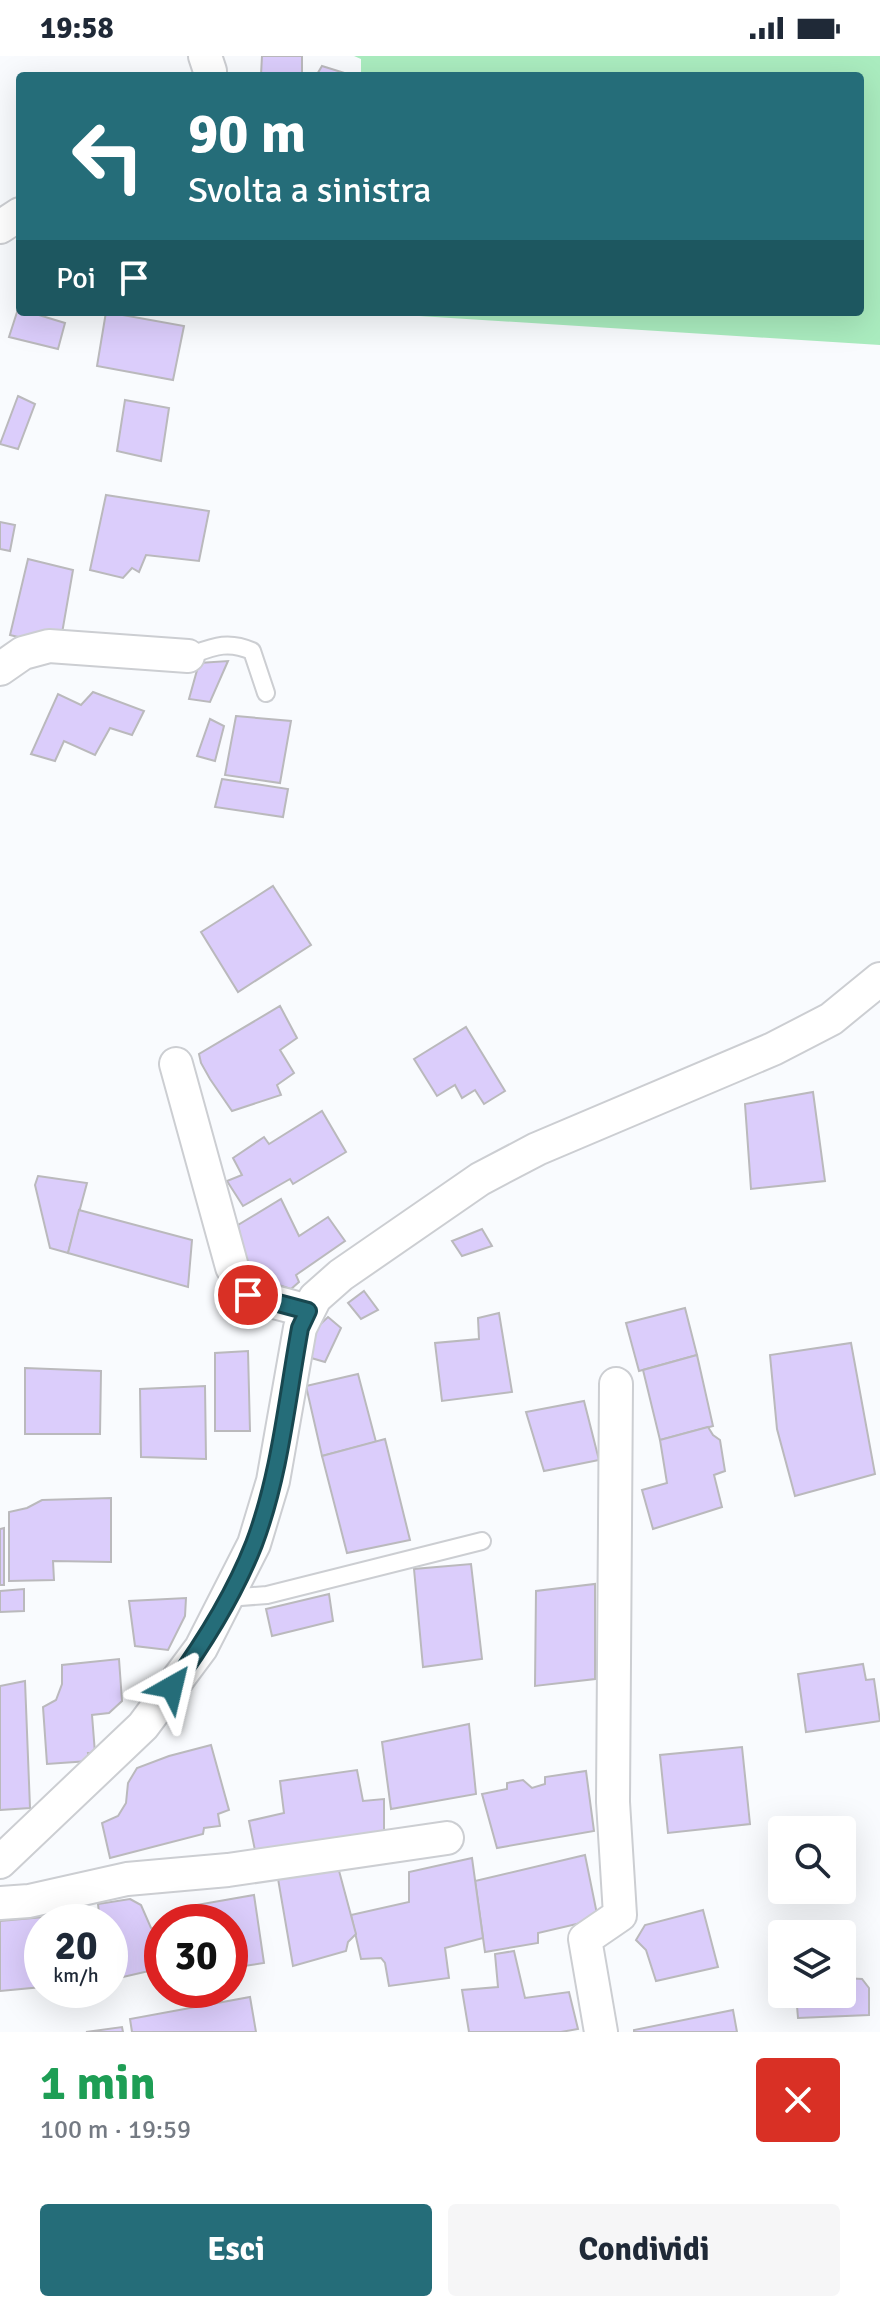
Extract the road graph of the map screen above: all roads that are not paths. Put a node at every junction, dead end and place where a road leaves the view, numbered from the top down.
1 (188, 656) joint
2 (0, 669) edge
3 (266, 693) dead end
4 (880, 979) edge
5 (176, 1064) dead end
6 (308, 1311) junction
7 (616, 1384) dead end
8 (482, 1541) dead end
9 (228, 1598) junction
10 (447, 1838) dead end
11 (0, 1862) edge
12 (0, 1903) edge
13 (601, 2032) edge

1 - 2 street
1 - 3 lane
4 - 6 street
5 - 6 street
6 - 9 street
7 - 13 street
8 - 9 lane
9 - 11 street
10 - 12 street

